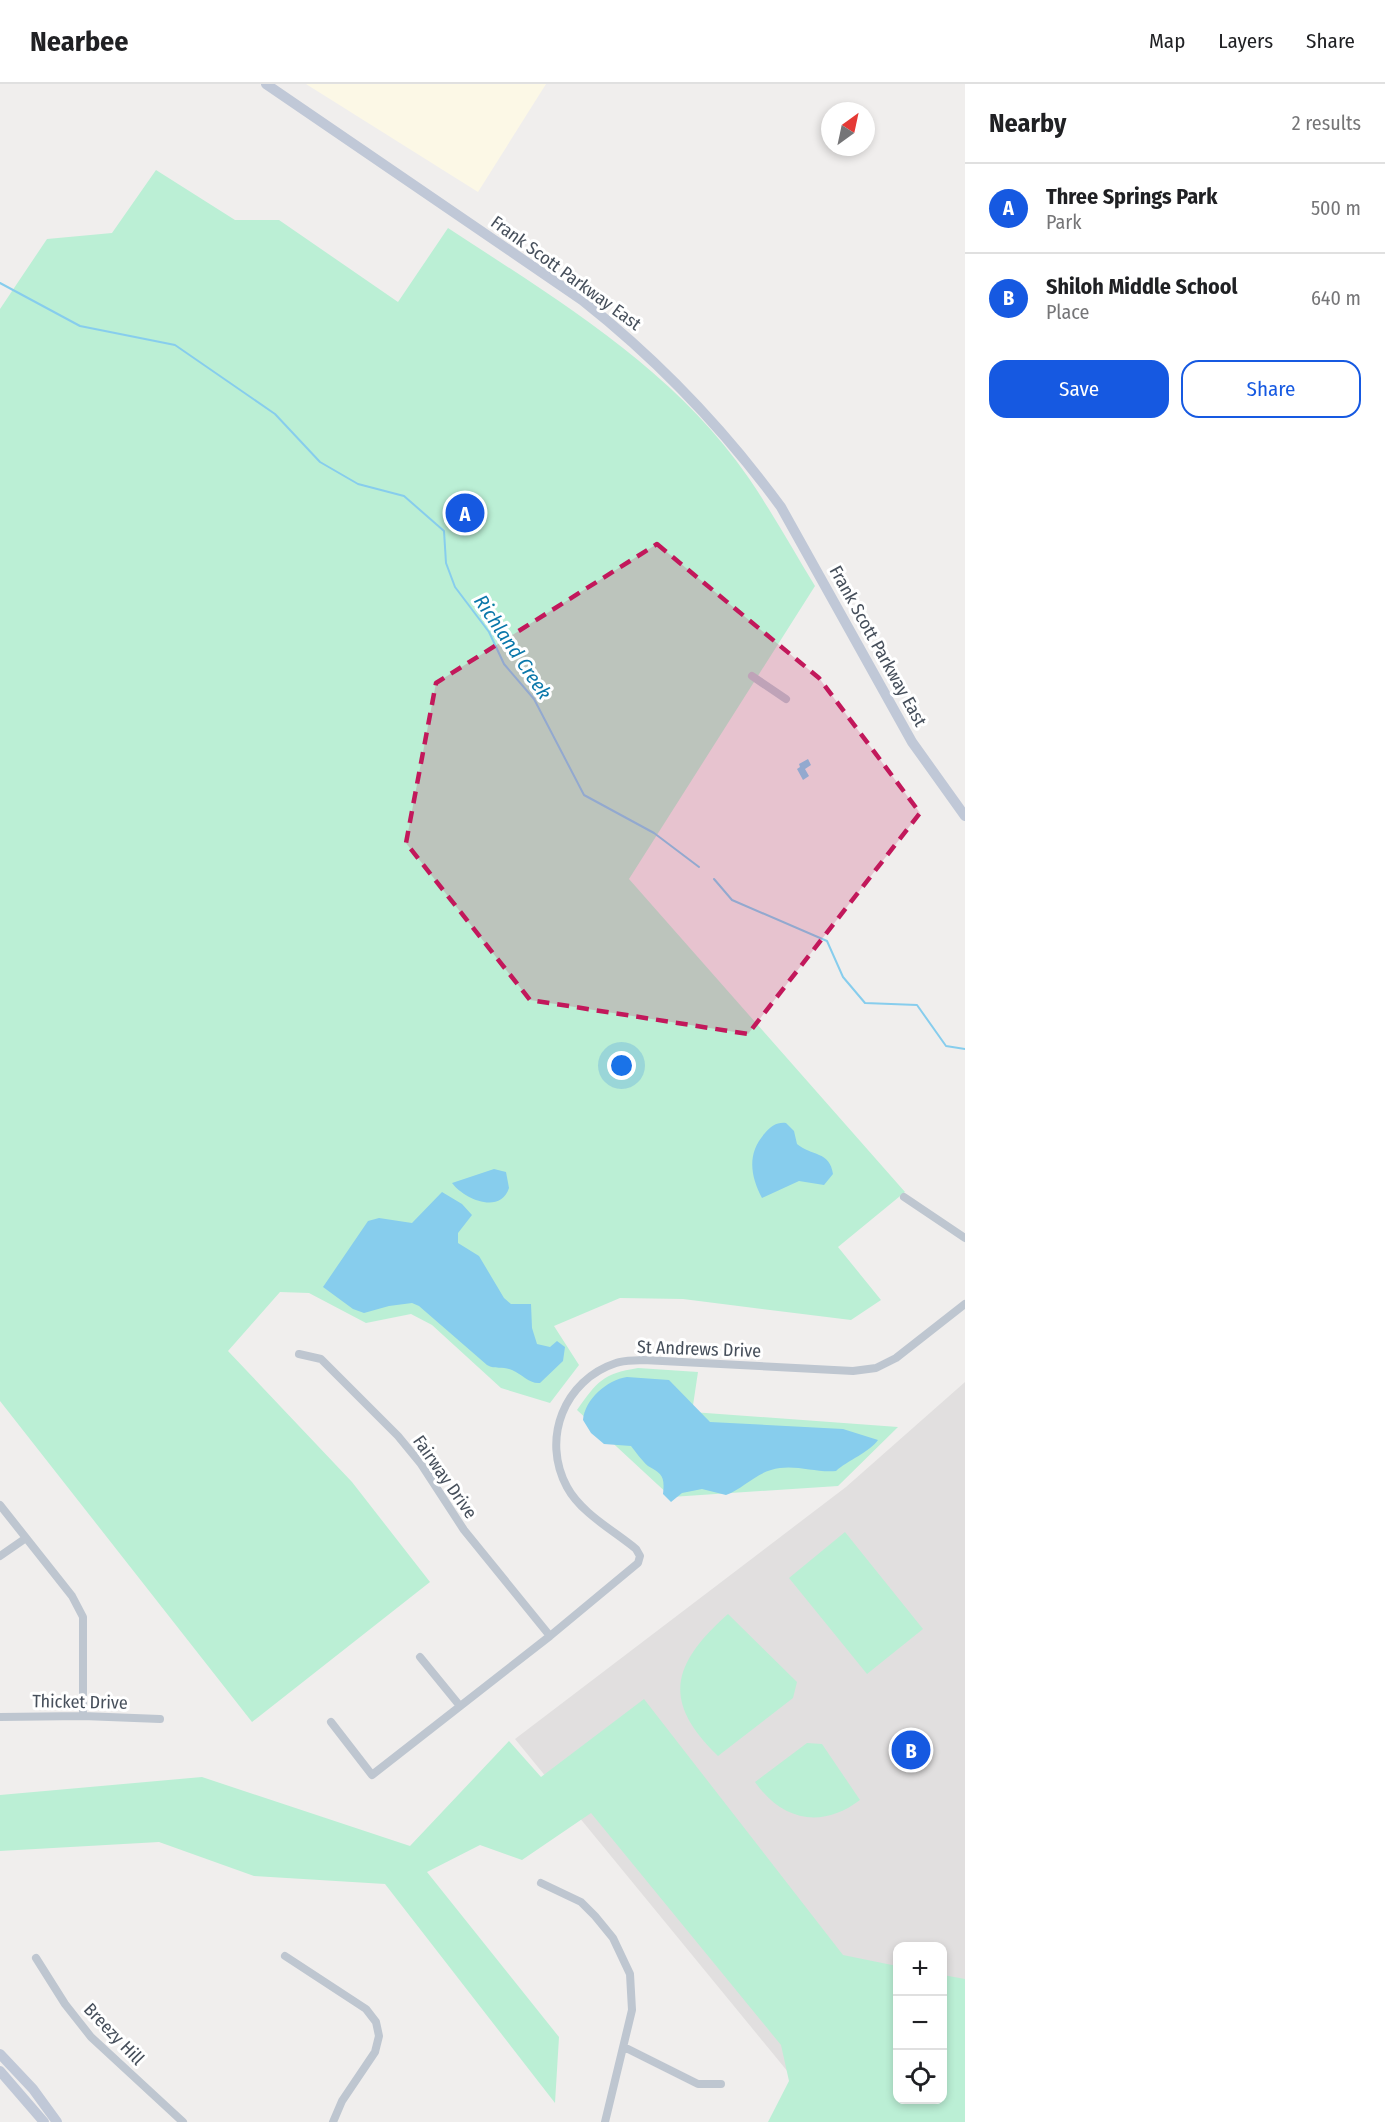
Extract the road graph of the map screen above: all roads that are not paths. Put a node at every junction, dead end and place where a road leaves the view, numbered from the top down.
1 (266, 84) edge
2 (752, 676) dead end
3 (786, 699) dead end
4 (965, 816) edge
5 (904, 1197) dead end
6 (965, 1238) edge
7 (965, 1304) edge
8 (299, 1354) dead end
9 (0, 1505) edge
10 (26, 1538) junction
11 (0, 1556) edge
12 (550, 1636) junction
13 (420, 1657) dead end
14 (460, 1706) junction
15 (83, 1716) junction
16 (0, 1717) edge
17 (160, 1719) dead end
18 (331, 1722) dead end
19 (541, 1882) dead end
20 (285, 1956) dead end
21 (36, 1958) dead end
22 (624, 2047) junction
23 (0, 2054) edge
24 (0, 2071) edge
25 (721, 2084) dead end
26 (44, 2122) edge
27 (57, 2122) edge
28 (183, 2122) edge
29 (333, 2122) edge
30 (605, 2122) edge

1 - 4 main road, Frank Scott Parkway East
2 - 3 street
5 - 6 street
7 - 12 street, St Andrews Drive
8 - 12 street, Fairway Drive
9 - 10 street
10 - 11 street
10 - 15 street
12 - 14 street, St Andrews Drive
13 - 14 street
14 - 18 street, St Andrews Drive
15 - 16 street, Thicket Drive
15 - 17 street, Thicket Drive
19 - 22 street
20 - 29 street
21 - 28 street, Breezy Hill
22 - 25 street
22 - 30 street
23 - 27 main road
24 - 26 main road

